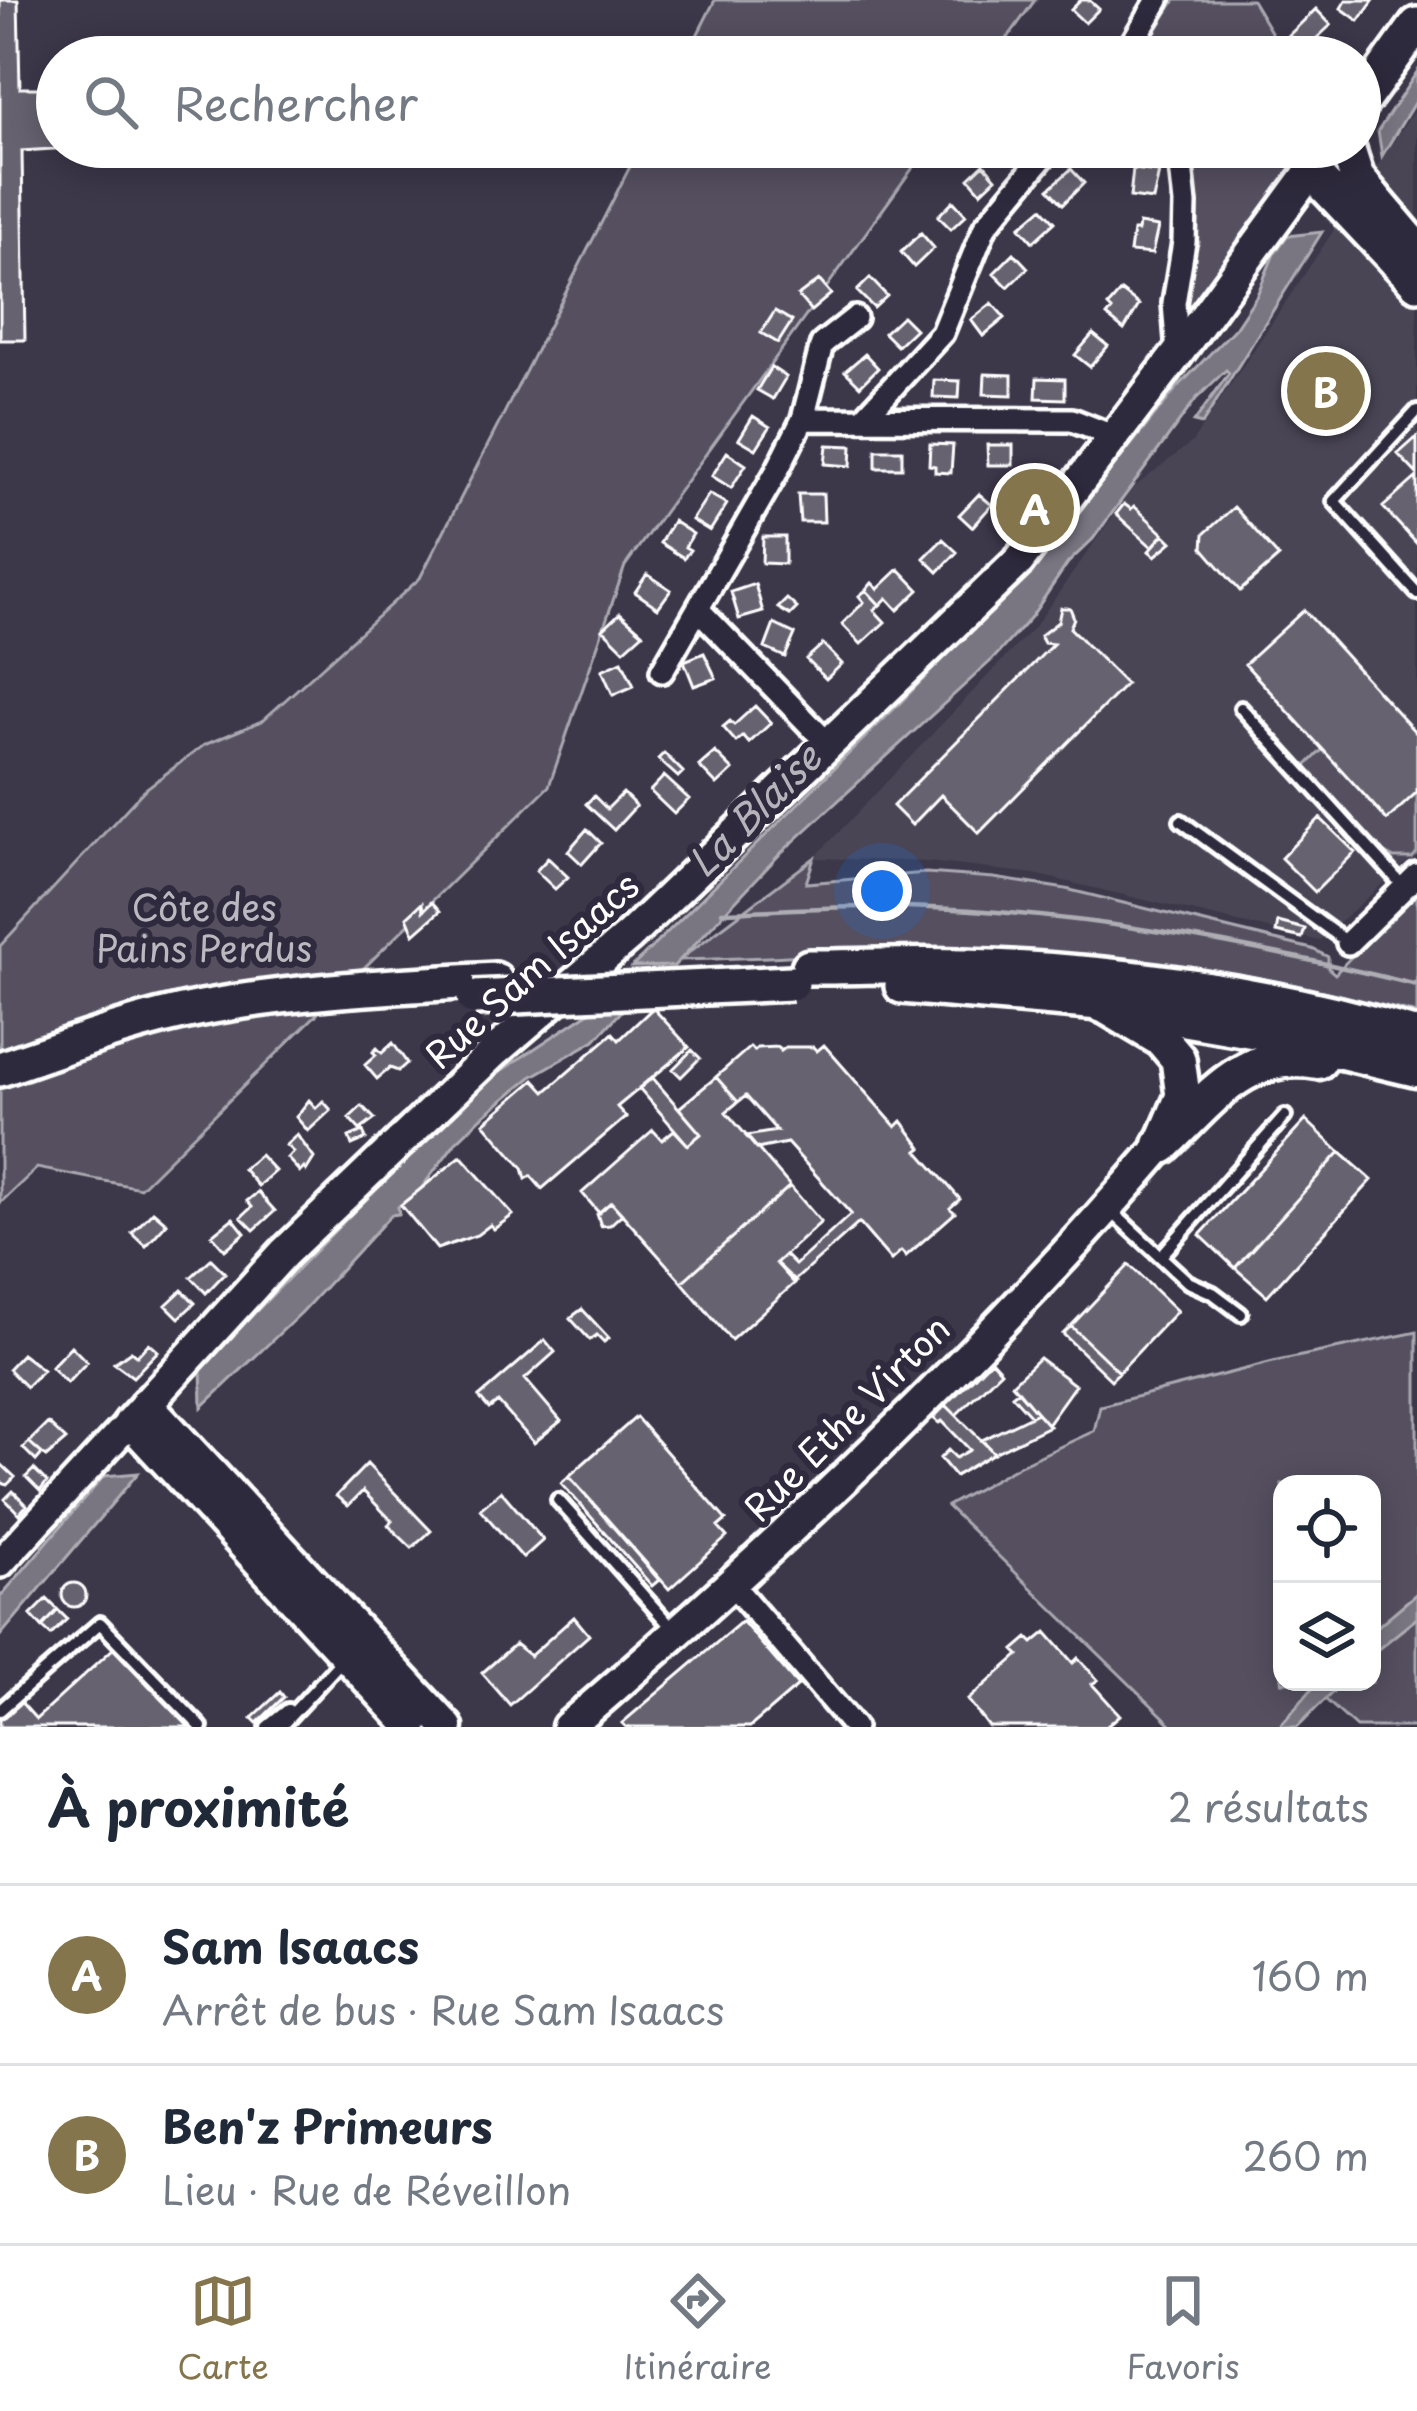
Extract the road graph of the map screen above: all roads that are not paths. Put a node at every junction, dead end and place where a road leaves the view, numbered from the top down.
1 (1158, 0) edge
2 (1417, 25) edge
3 (1141, 34) edge
4 (1381, 75) edge
5 (1034, 168) edge
6 (1181, 168) edge
7 (1318, 168) edge
8 (1336, 168) edge
9 (1339, 168) edge
10 (1417, 249) edge
11 (1417, 283) edge
12 (855, 319) dead end
13 (1178, 353) junction
14 (1417, 411) edge
15 (803, 419) junction
16 (863, 419) junction
17 (1115, 437) junction
18 (1417, 593) edge
19 (698, 609) junction
20 (662, 671) dead end
21 (1241, 708) dead end
22 (830, 746) junction
23 (1181, 821) dead end
24 (1411, 881) edge
25 (1348, 944) joint
26 (800, 975) junction
27 (484, 989) junction
28 (1100, 1003) junction
29 (1409, 1045) edge
30 (0, 1069) edge
31 (0, 1086) edge
32 (1285, 1116) dead end
33 (1162, 1145) junction
34 (1108, 1208) junction
35 (1160, 1256) junction
36 (1241, 1314) dead end
37 (138, 1413) junction
38 (558, 1500) dead end
39 (0, 1563) edge
40 (731, 1583) junction
41 (677, 1632) junction
42 (355, 1646) junction
43 (310, 1693) junction
44 (0, 1710) edge
45 (201, 1727) edge
46 (267, 1727) edge
47 (280, 1727) edge
48 (412, 1727) edge
49 (447, 1727) edge
50 (568, 1727) edge
51 (854, 1727) edge

1 - 3 street
2 - 4 main road
5 - 16 street
6 - 13 street
7 - 13 main road, Rue Sam Isaacs
8 - 11 main road
9 - 10 main road
12 - 15 street
13 - 17 main road, Rue Sam Isaacs
14 - 18 lane
15 - 16 street
15 - 19 street
16 - 17 street
17 - 22 main road, Rue Sam Isaacs
19 - 20 street
19 - 22 street
21 - 24 lane
22 - 37 main road, Rue Sam Isaacs
23 - 25 lane
24 - 25 street
26 - 27 main road, bridge
26 - 28 main road
26 - 29 main road
27 - 30 main road
27 - 31 main road
28 - 29 highway
28 - 33 main road
29 - 33 highway
32 - 35 lane
33 - 34 main road, Rue Ethe Virton
34 - 35 lane
34 - 40 main road, Rue Ethe Virton
35 - 36 lane
37 - 39 street, Rue Sam Isaacs
37 - 42 main road
38 - 41 lane
40 - 41 main road, Rue Ethe Virton
40 - 51 street
41 - 50 main road, Rue Ethe Virton
42 - 43 lane
42 - 48 main road
42 - 49 main road
43 - 46 lane
43 - 47 lane
44 - 45 lane

